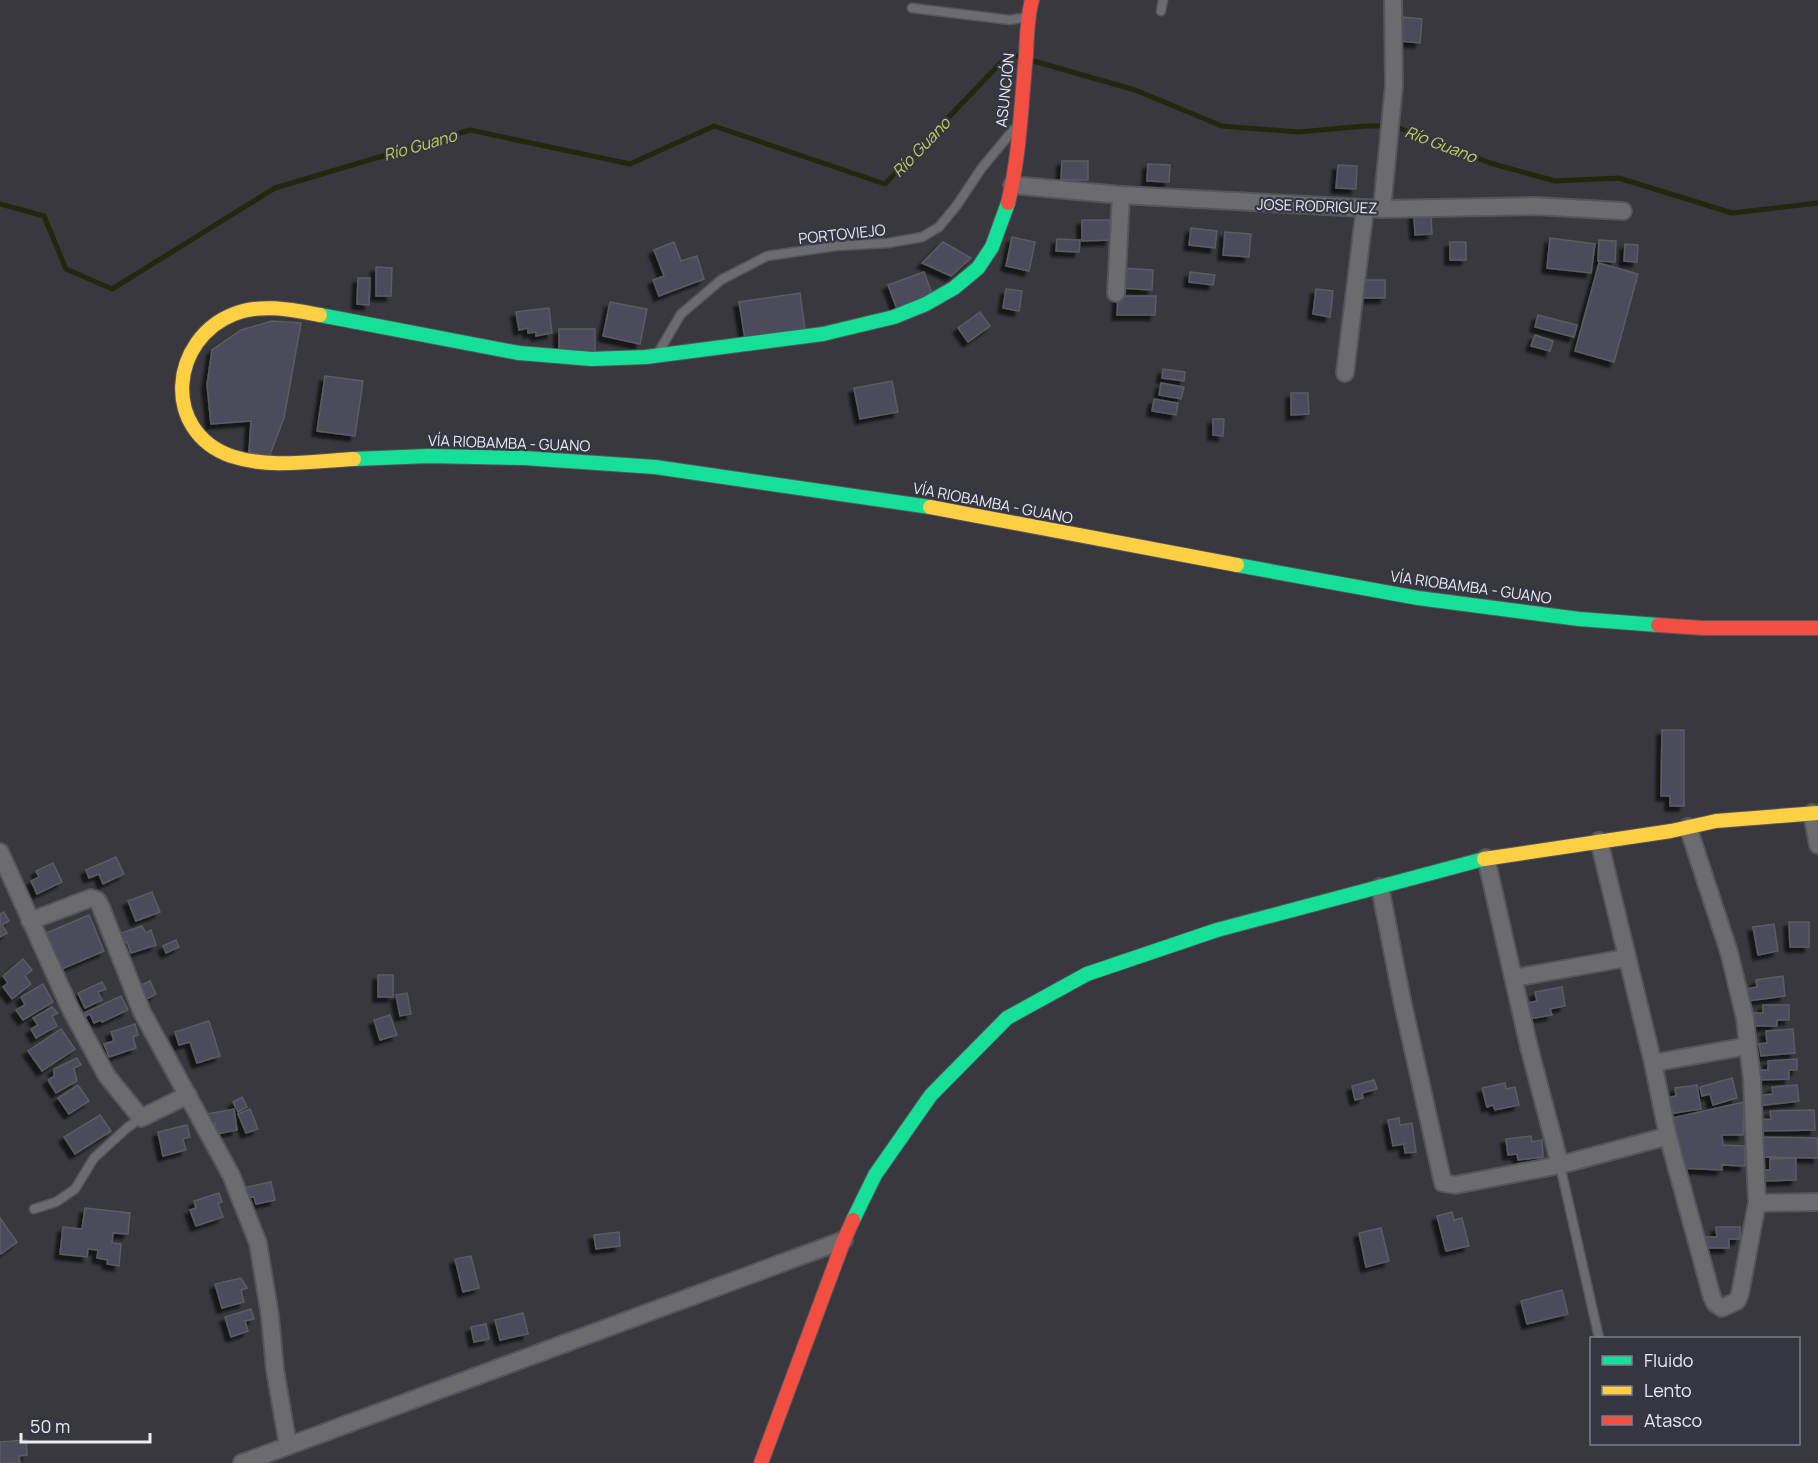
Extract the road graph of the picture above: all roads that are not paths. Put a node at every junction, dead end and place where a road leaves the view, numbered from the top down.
1 (1032, 0) edge
2 (1163, 0) edge
3 (1393, 0) edge
4 (912, 8) dead end
5 (1161, 11) dead end
6 (1028, 17) junction
7 (1018, 124) junction
8 (1012, 184) junction
9 (1120, 195) junction
10 (1373, 208) junction
11 (1623, 212) dead end
12 (1116, 292) dead end
13 (657, 355) junction
14 (1345, 373) dead end
15 (1818, 628) edge
16 (1815, 813) edge
17 (1688, 827) junction
18 (1599, 841) junction
19 (1818, 845) edge
20 (0, 852) edge
21 (1486, 858) junction
22 (1380, 887) junction
23 (30, 921) junction
24 (1626, 958) junction
25 (1514, 978) junction
26 (1748, 1046) junction
27 (1653, 1064) junction
28 (188, 1095) junction
29 (141, 1118) junction
30 (1668, 1136) junction
31 (1560, 1165) junction
32 (1818, 1202) edge
33 (1757, 1203) junction
34 (34, 1209) dead end
35 (844, 1240) junction
36 (1599, 1337) edge
37 (288, 1445) junction
38 (242, 1463) edge
39 (761, 1463) edge

1 - 6 main road, ASUNCIÓN
2 - 5 lane
3 - 10 street
4 - 6 lane
6 - 7 main road, ASUNCIÓN
7 - 8 main road, ASUNCIÓN
7 - 13 lane, PORTOVIEJO
8 - 9 street, JOSE RODRIGUEZ
8 - 13 main road, VÍA RIOBAMBA - GUANO
9 - 10 street, JOSE RODRIGUEZ
9 - 12 street
10 - 11 street, JOSE RODRIGUEZ
10 - 14 street
13 - 15 main road, VÍA RIOBAMBA - GUANO
16 - 17 main road
16 - 19 street
17 - 18 main road
17 - 26 street
18 - 21 main road
18 - 24 street
20 - 23 street
21 - 22 main road
21 - 25 street
22 - 31 street
22 - 35 main road
23 - 28 street
23 - 29 street
24 - 25 street
24 - 27 street
25 - 31 street
26 - 27 street
26 - 33 street
27 - 30 street
28 - 29 street
28 - 37 street
29 - 34 lane
30 - 31 street
30 - 33 street
31 - 36 lane
32 - 33 street
35 - 37 street
35 - 39 main road
37 - 38 street

